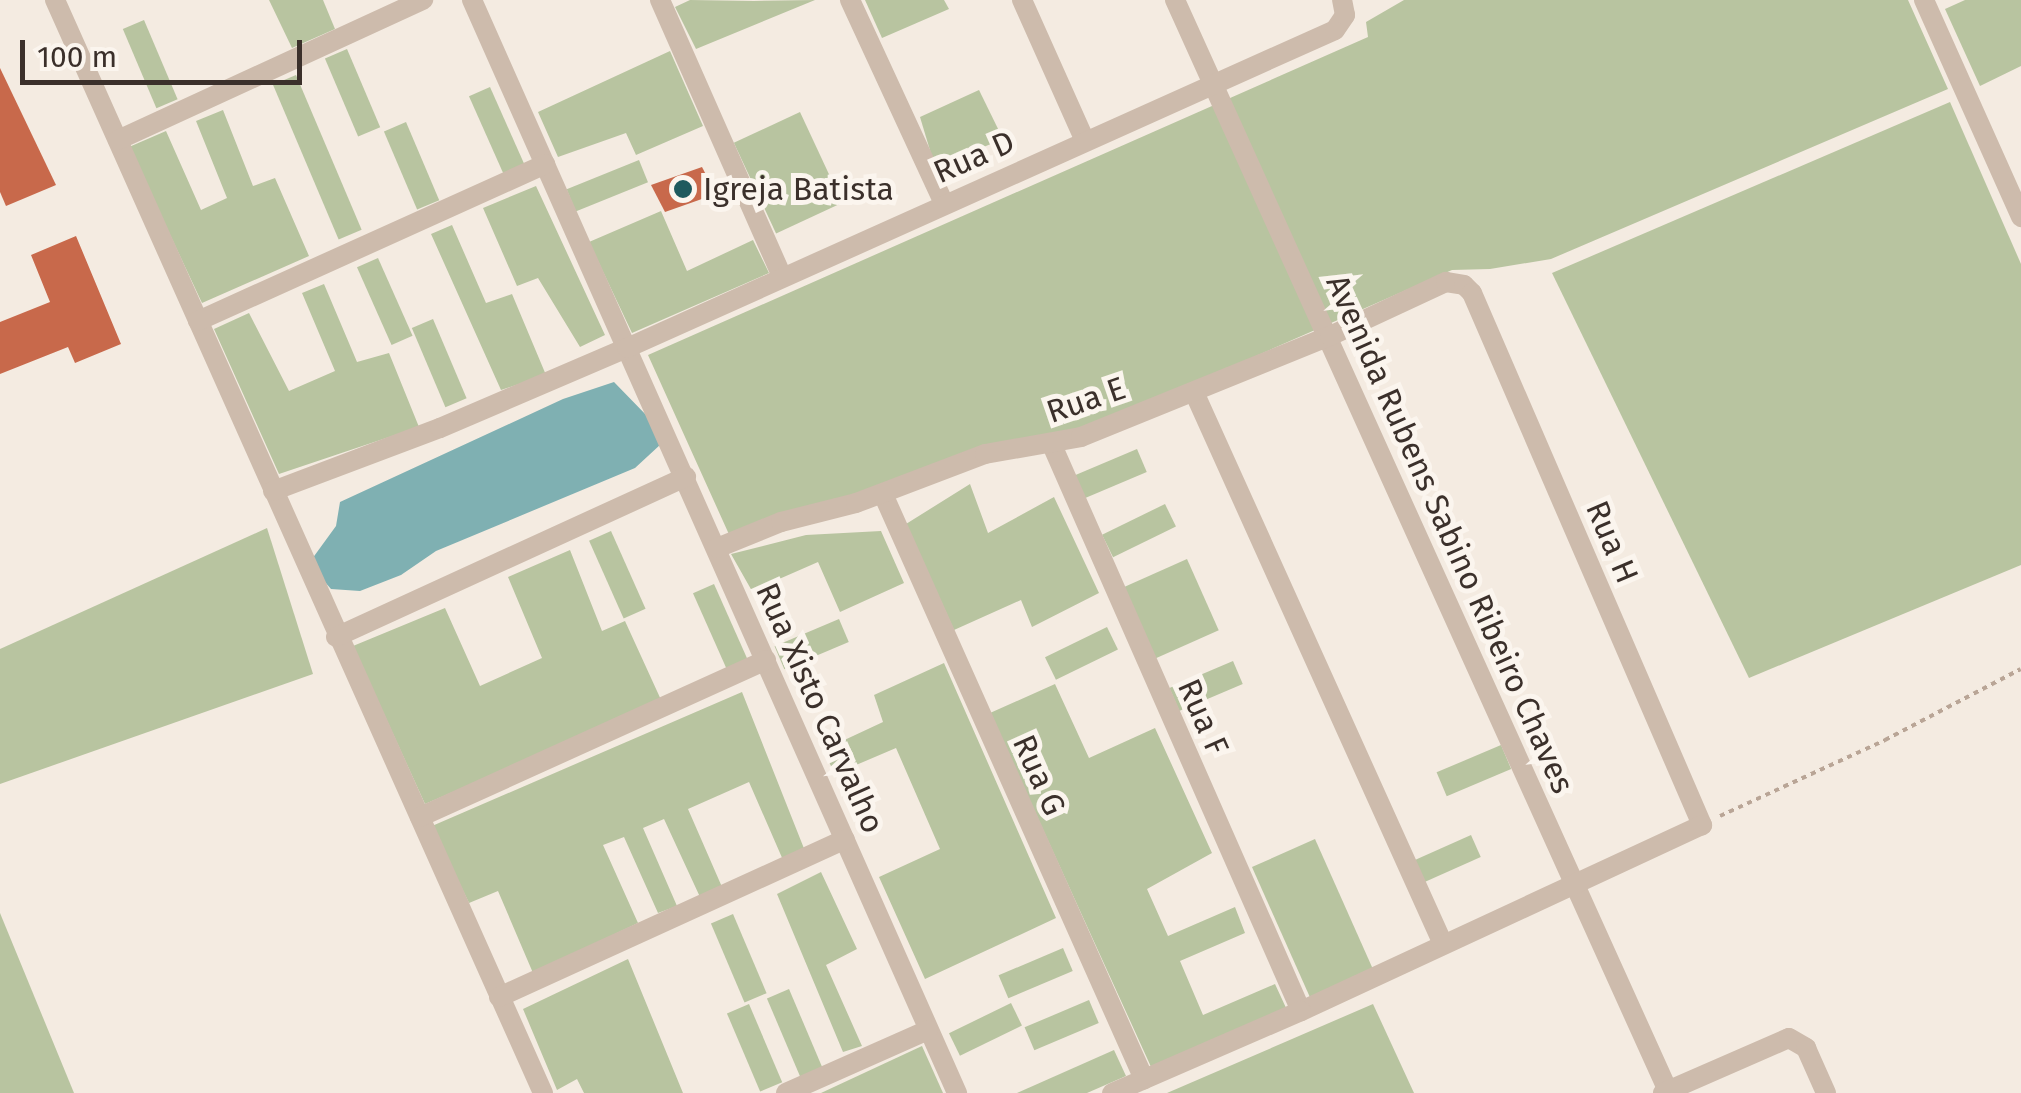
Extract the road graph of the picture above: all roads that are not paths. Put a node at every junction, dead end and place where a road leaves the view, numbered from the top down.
1 (55, 0) edge
2 (423, 0) edge
3 (472, 0) edge
4 (660, 0) edge
5 (850, 0) edge
6 (1022, 0) edge
7 (1176, 0) edge
8 (1924, 0) edge
9 (1343, 10) edge
10 (1211, 82) junction
11 (118, 140) junction
12 (1085, 140) junction
13 (545, 164) junction
14 (944, 203) junction
15 (2021, 217) edge
16 (782, 276) junction
17 (1464, 285) joint
18 (198, 320) junction
19 (1330, 336) junction
20 (626, 348) junction
21 (1194, 392) junction
22 (1052, 445) junction
23 (686, 478) junction
24 (273, 491) junction
25 (883, 494) junction
26 (717, 548) junction
27 (333, 630) junction
28 (766, 660) junction
29 (420, 817) junction
30 (845, 838) junction
31 (1573, 885) junction
32 (1444, 944) junction
33 (499, 997) junction
34 (1301, 1011) junction
35 (928, 1030) junction
36 (1144, 1079) junction
37 (1666, 1092) edge
38 (543, 1093) edge
39 (786, 1093) edge
40 (957, 1093) edge
41 (1112, 1093) edge
42 (1826, 1093) edge

1 - 11 street
2 - 11 street
3 - 13 street, Rua Xisto Carvalho
4 - 16 street
5 - 14 street
6 - 12 street
7 - 10 street, Avenida Rubens Sabino Ribeiro Chaves
8 - 15 street
9 - 10 street, Rua D
10 - 12 street, Rua D
10 - 19 street, Avenida Rubens Sabino Ribeiro Chaves
11 - 18 street
12 - 14 street, Rua D
13 - 18 street
13 - 20 street, Rua Xisto Carvalho
14 - 16 street, Rua D
16 - 20 street, Rua D
17 - 19 street, Rua E
17 - 31 street, Rua H
18 - 24 street
19 - 21 street, Rua E
19 - 31 street, Avenida Rubens Sabino Ribeiro Chaves
20 - 23 street, Rua Xisto Carvalho
20 - 24 street, Rua D
21 - 22 street, Rua E
21 - 32 street
22 - 25 street, Rua E
22 - 34 street, Rua F
23 - 26 street, Rua Xisto Carvalho
23 - 27 street
24 - 27 street
25 - 26 street, Rua E
25 - 36 street, Rua G
26 - 28 street, Rua Xisto Carvalho
27 - 29 street
28 - 29 street
28 - 30 street, Rua Xisto Carvalho
29 - 33 street
30 - 33 street
30 - 35 street, Rua Xisto Carvalho
31 - 32 street
31 - 37 street, Avenida Rubens Sabino Ribeiro Chaves
32 - 34 street
33 - 38 street
34 - 36 street
35 - 39 street
35 - 40 street, Rua Xisto Carvalho
36 - 41 street
37 - 42 street

